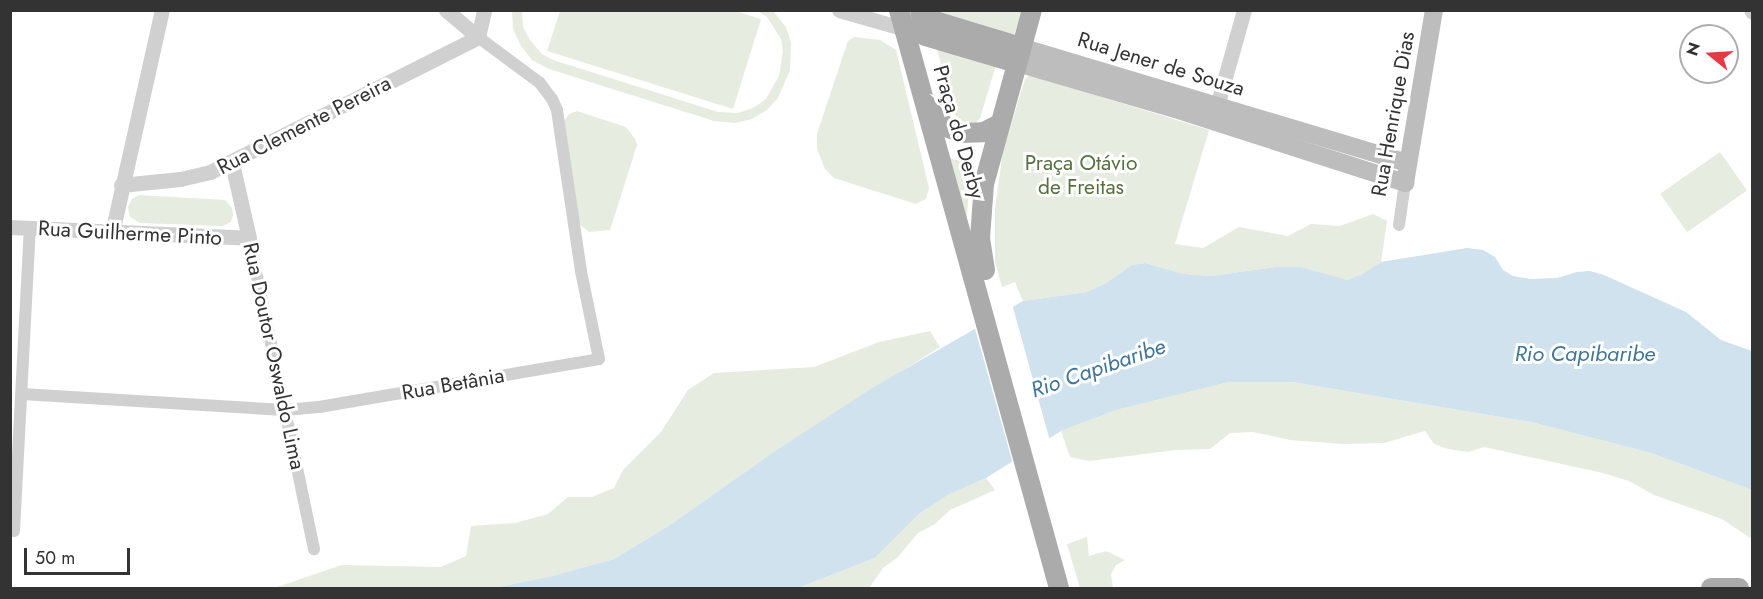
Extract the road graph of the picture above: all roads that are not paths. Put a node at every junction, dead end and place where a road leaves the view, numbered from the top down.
1 (162, 10) edge
2 (446, 10) edge
3 (484, 10) edge
4 (839, 10) edge
5 (1032, 10) edge
6 (1244, 10) edge
7 (1434, 10) edge
8 (1750, 10) edge
9 (1752, 14) edge
10 (902, 17) edge
11 (922, 21) edge
12 (478, 37) junction
13 (1019, 55) junction
14 (927, 105) junction
15 (1217, 106) junction
16 (998, 125) junction
17 (232, 163) junction
18 (1408, 163) junction
19 (1406, 183) junction
20 (121, 185) junction
21 (1399, 225) dead end
22 (10, 227) edge
23 (30, 228) junction
24 (112, 233) junction
25 (249, 238) junction
26 (977, 264) junction
27 (22, 394) junction
28 (285, 410) junction
29 (1043, 503) junction
30 (14, 531) dead end
31 (314, 549) dead end
32 (1059, 588) edge
33 (1072, 588) edge
34 (1711, 588) edge
35 (1739, 588) edge

1 - 20 street
2 - 12 street
3 - 12 street
4 - 10 street, Rua Jener de Souza
5 - 13 main road, Praça do Derby
6 - 15 street
7 - 18 main road, Rua Henrique Dias
8 - 9 street
10 - 11 street, Rua Jener de Souza
10 - 14 main road, Praça do Derby
11 - 13 main road, Rua Jener de Souza
12 - 17 street, Rua Clemente Pereira
12 - 28 street, Rua Betânia
13 - 15 main road, Rua Jener de Souza
13 - 16 main road, Praça do Derby
13 - 19 main road, Rua Jener de Souza
14 - 16 main road
14 - 26 main road, Praça do Derby
15 - 18 main road, Rua Jener de Souza
16 - 26 main road, Praça do Derby
17 - 20 street, Rua Clemente Pereira
17 - 25 street, Rua Doutor Oswaldo Lima
18 - 19 main road, Rua Henrique Dias
19 - 21 street, Rua Henrique Dias
20 - 24 street
22 - 23 street, Rua Guilherme Pinto
23 - 24 street, Rua Guilherme Pinto
23 - 27 street
24 - 25 street, Rua Guilherme Pinto
25 - 28 street, Rua Doutor Oswaldo Lima
26 - 29 main road
27 - 28 street, Rua Betânia
27 - 30 street
28 - 31 street, Rua Doutor Oswaldo Lima
29 - 32 main road
29 - 33 main road
34 - 35 main road

